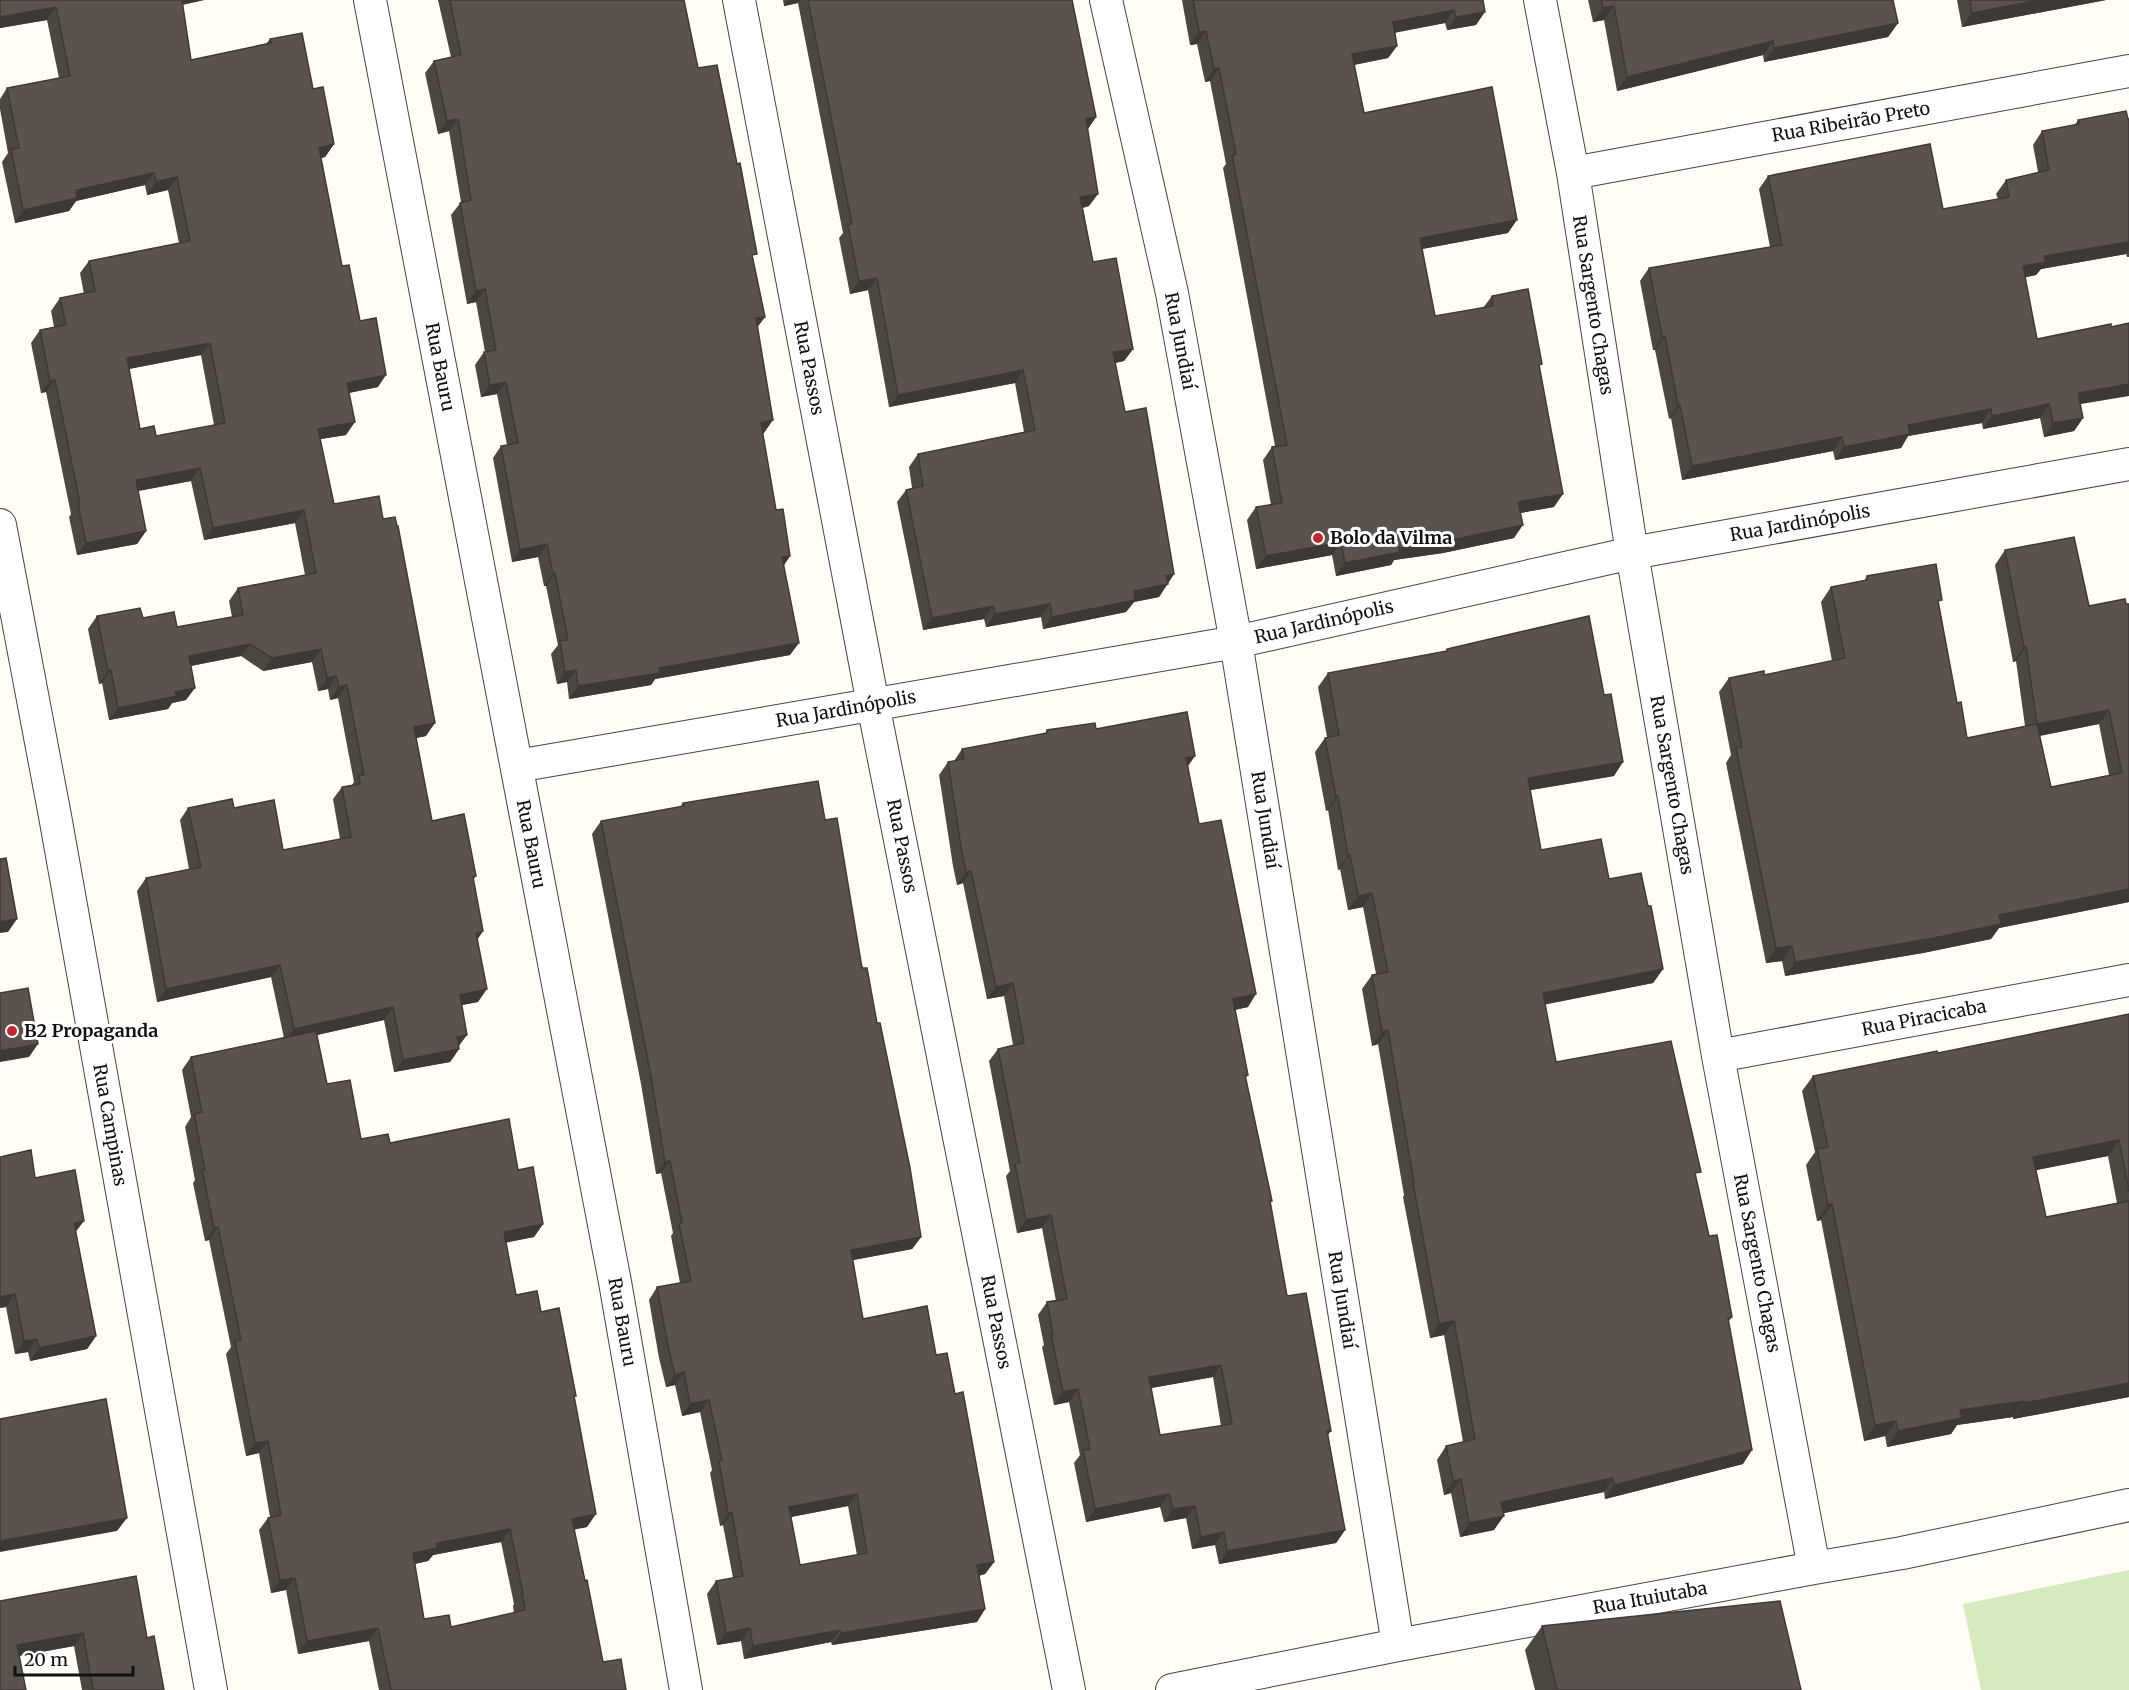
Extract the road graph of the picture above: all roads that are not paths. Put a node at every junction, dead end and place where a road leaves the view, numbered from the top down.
1 (370, 0) edge
2 (739, 0) edge
3 (1106, 0) edge
4 (1540, 0) edge
5 (2129, 71) edge
6 (1573, 173) junction
7 (2129, 464) edge
8 (0, 525) edge
9 (1632, 553) junction
10 (1236, 642) junction
11 (873, 704) junction
12 (517, 766) junction
13 (2129, 980) edge
14 (1719, 1056) junction
15 (2129, 1505) edge
16 (1814, 1568) junction
17 (1398, 1645) junction
18 (211, 1690) edge
19 (686, 1690) edge
20 (1069, 1690) edge
21 (1172, 1690) edge

1 - 12 street, Rua Bauru
2 - 11 street, Rua Passos
3 - 10 street, Rua Jundiaí
4 - 6 street, Rua Sargento Chagas
5 - 6 street, Rua Ribeirão Preto
6 - 9 street, Rua Sargento Chagas
7 - 9 street, Rua Jardinópolis
8 - 18 street, Rua Campinas
9 - 10 street, Rua Jardinópolis
9 - 14 street, Rua Sargento Chagas
10 - 11 street, Rua Jardinópolis
10 - 17 street, Rua Jundiaí
11 - 12 street, Rua Jardinópolis
11 - 20 street, Rua Passos
12 - 19 street, Rua Bauru
13 - 14 street, Rua Piracicaba
14 - 16 street, Rua Sargento Chagas
15 - 16 street, Rua Ituiutaba
16 - 17 street, Rua Ituiutaba
17 - 21 street, Rua Ituiutaba

